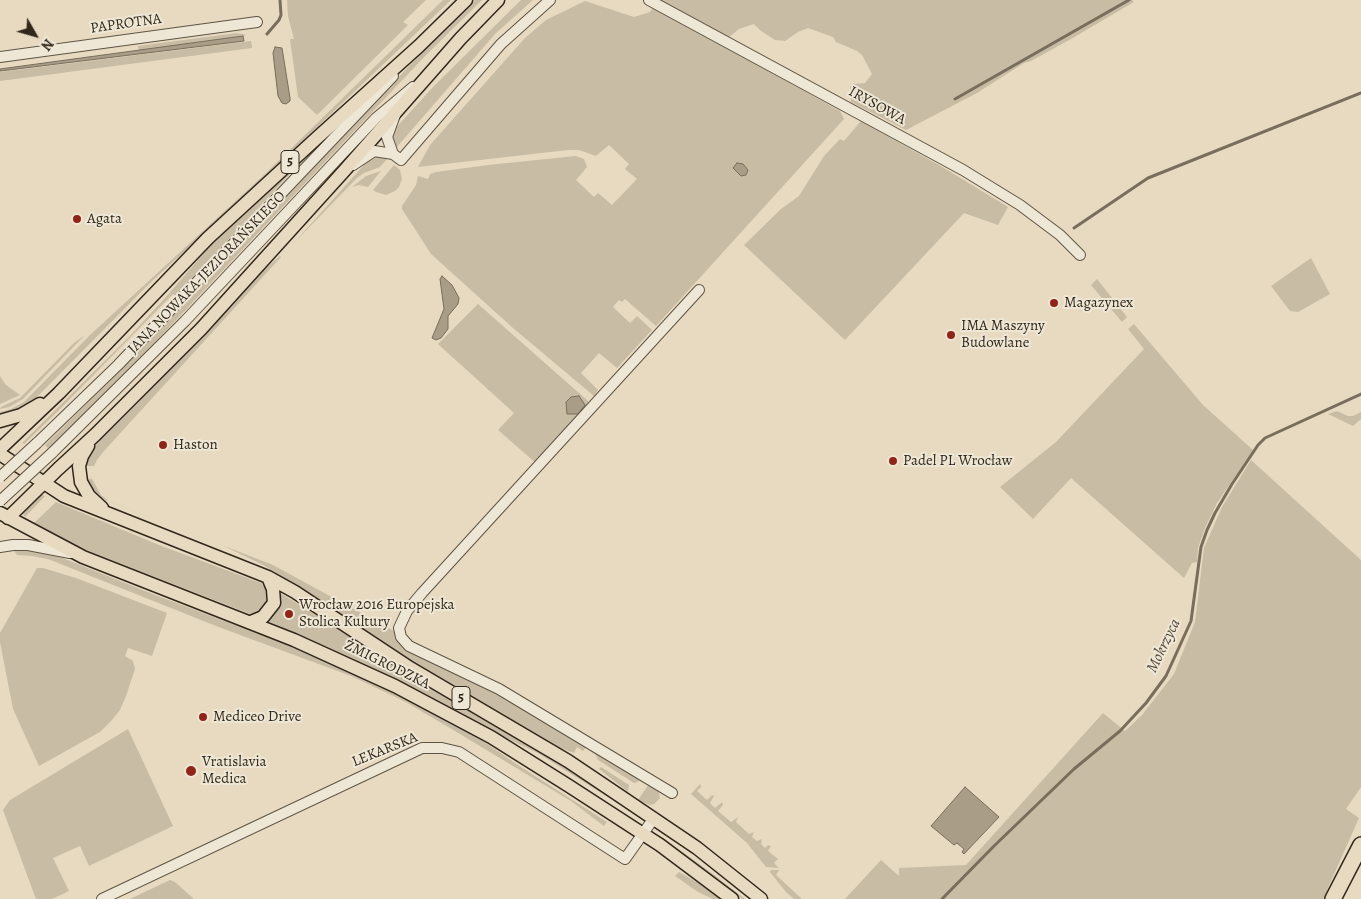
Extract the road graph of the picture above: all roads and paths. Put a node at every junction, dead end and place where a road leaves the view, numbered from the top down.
1 (466, 0) edge
2 (498, 0) edge
3 (550, 0) edge
4 (648, 0) edge
5 (257, 22) dead end
6 (419, 46) junction
7 (0, 57) edge
8 (424, 79) junction
9 (396, 111) junction
10 (393, 154) junction
11 (344, 171) junction
12 (1080, 255) dead end
13 (699, 290) dead end
14 (58, 394) junction
15 (0, 420) edge
16 (96, 435) junction
17 (0, 449) edge
18 (0, 454) edge
19 (0, 478) edge
20 (43, 483) junction
21 (0, 501) edge
22 (105, 512) junction
23 (3, 518) edge
24 (0, 547) edge
25 (78, 555) junction
26 (268, 578) junction
27 (251, 622) junction
28 (672, 793) dead end
29 (654, 818) junction
30 (643, 833) junction
31 (1359, 848) edge
32 (102, 899) edge
33 (732, 899) edge
34 (760, 899) edge
35 (1333, 899) edge
36 (1344, 899) edge

1 - 6 main road, JANA NOWAKA-JEZIORAŃSKIEGO / 5
2 - 8 main road, JANA NOWAKA-JEZIORAŃSKIEGO / 5
3 - 10 street
4 - 12 street, IRYSOWA
5 - 7 street, PAPROTNA
6 - 14 main road, 5
6 - 19 street, JANA NOWAKA-JEZIORAŃSKIEGO, bridge
8 - 9 main road, 5
8 - 21 street, JANA NOWAKA-JEZIORAŃSKIEGO, bridge
9 - 10 street
9 - 11 main road, 5
10 - 11 street
11 - 16 main road, 5
13 - 28 street
14 - 15 main road
14 - 17 main road, 5
16 - 20 main road
16 - 22 main road, ŻMIGRODZKA / 5
18 - 20 main road, ŻMIGRODZKA
20 - 22 main road, ŻMIGRODZKA
20 - 23 main road
22 - 26 main road, ŻMIGRODZKA / 5
23 - 25 main road, ŻMIGRODZKA / 5
24 - 25 street
25 - 27 main road, ŻMIGRODZKA / 5
26 - 27 main road
26 - 29 main road, ŻMIGRODZKA / 5
27 - 30 main road, ŻMIGRODZKA / 5
29 - 30 street, LEKARSKA
29 - 34 main road, ŻMIGRODZKA / 5
30 - 32 street, LEKARSKA
30 - 33 main road, ŻMIGRODZKA / 5
31 - 35 highway
31 - 36 highway

